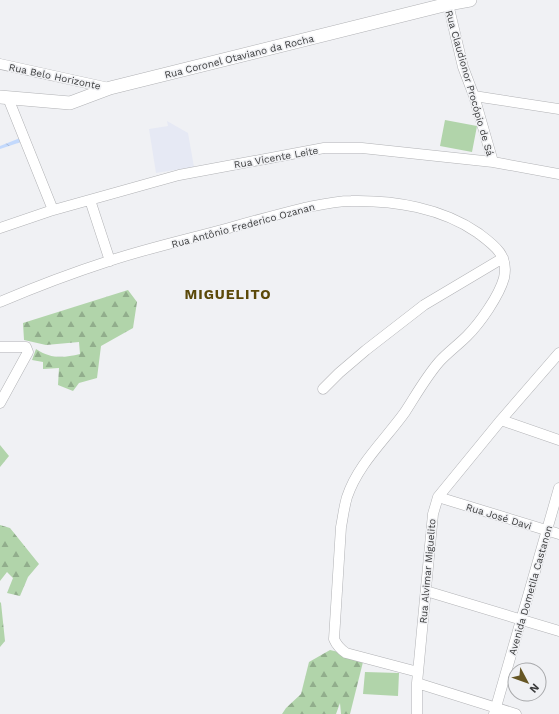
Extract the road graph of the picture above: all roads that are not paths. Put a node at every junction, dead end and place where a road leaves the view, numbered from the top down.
1 (465, 0) edge
2 (448, 4) junction
3 (0, 64) edge
4 (110, 88) junction
5 (474, 96) junction
6 (4, 98) edge
7 (559, 109) edge
8 (492, 162) junction
9 (559, 174) edge
10 (90, 200) junction
11 (53, 210) junction
12 (0, 228) edge
13 (503, 258) junction
14 (110, 260) junction
15 (0, 302) edge
16 (0, 347) edge
17 (559, 353) edge
18 (323, 389) dead end
19 (0, 403) edge
20 (501, 420) junction
21 (559, 440) edge
22 (559, 488) edge
23 (438, 497) junction
24 (547, 531) junction
25 (559, 534) edge
26 (426, 591) junction
27 (522, 619) junction
28 (559, 631) edge
29 (418, 672) junction
30 (417, 683) junction
31 (495, 711) edge
32 (417, 714) edge
33 (516, 714) edge

1 - 2 street, Rua Coronel Otaviano da Rocha
2 - 4 street, Rua Coronel Otaviano da Rocha
2 - 5 street, Rua Claudionor Procópio de Sá
3 - 4 street, Rua Belo Horizonte
4 - 6 street, Rua Coronel Otaviano da Rocha
5 - 7 street
5 - 8 street, Rua Claudionor Procópio de Sá
6 - 11 street
8 - 9 street, Rua Vicente Leite
8 - 10 street, Rua Vicente Leite
10 - 11 street, Rua Vicente Leite
10 - 14 street
11 - 12 street, Rua Vicente Leite
13 - 14 street, Rua Antônio Frederico Ozanan
13 - 18 street
13 - 29 street
14 - 15 street, Rua Antônio Frederico Ozanan
16 - 19 street
17 - 20 street, Rua Alvimar Miguelito
20 - 21 street
20 - 23 street, Rua Alvimar Miguelito
22 - 24 street, Avenida Dometila Castanon
23 - 24 street, Rua José Davi
23 - 26 street, Rua Alvimar Miguelito
24 - 25 street, Rua José Davi
24 - 27 street, Avenida Dometila Castanon
26 - 27 street
26 - 29 street, Rua Alvimar Miguelito
27 - 28 street
27 - 31 street, Avenida Dometila Castanon
29 - 30 street, Rua Alvimar Miguelito
30 - 31 street
30 - 32 street, Rua Alvimar Miguelito
31 - 33 street

